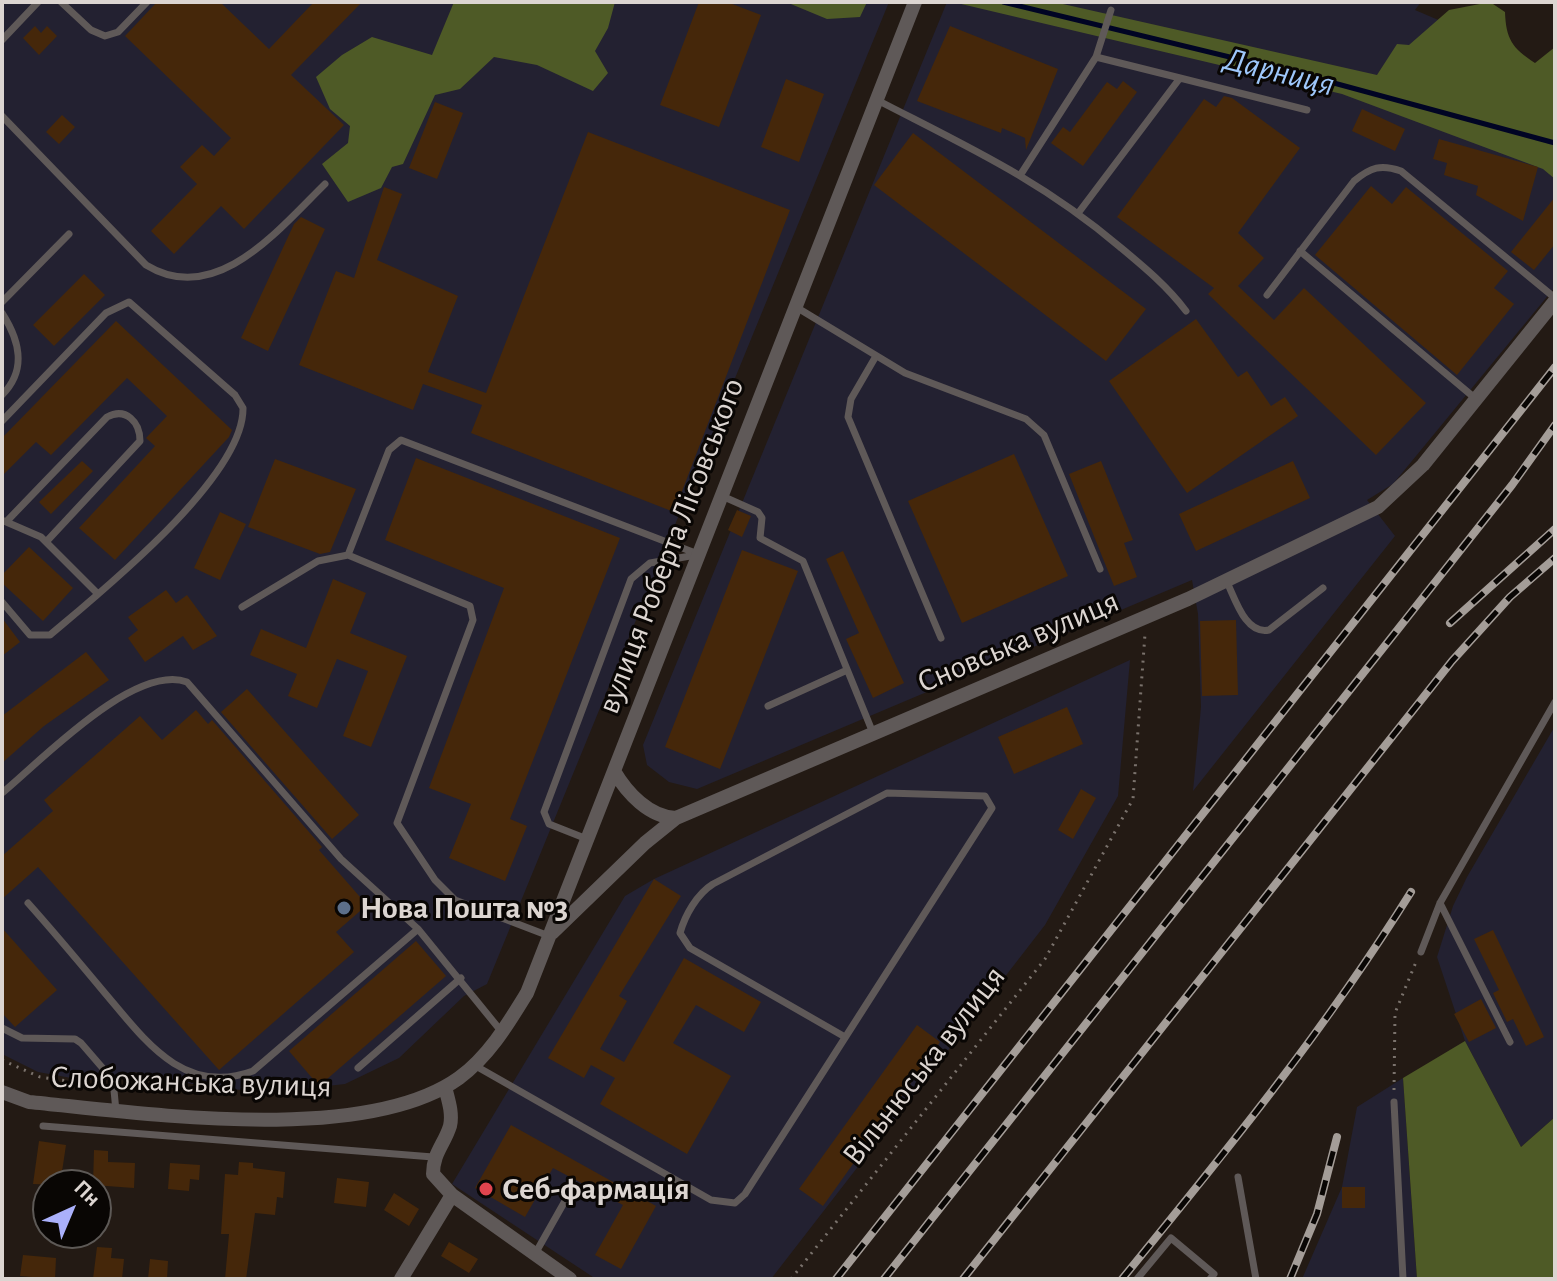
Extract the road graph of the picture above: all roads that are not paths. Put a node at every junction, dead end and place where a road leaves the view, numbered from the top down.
1 (38, 2) edge
2 (61, 2) edge
3 (147, 2) edge
4 (915, 2) edge
5 (1111, 10) dead end
6 (2, 40) edge
7 (1096, 57) junction
8 (1180, 78) junction
9 (877, 100) junction
10 (1307, 110) dead end
11 (2, 116) edge
12 (1021, 174) junction
13 (325, 184) dead end
14 (1079, 212) junction
15 (69, 234) dead end
16 (1300, 251) junction
17 (1267, 295) dead end
18 (1555, 299) edge
19 (2, 302) edge
20 (794, 306) junction
21 (1186, 311) dead end
22 (2, 313) edge
23 (876, 356) junction
24 (2, 395) edge
25 (1476, 399) junction
26 (2, 421) edge
27 (721, 495) junction
28 (4, 521) edge
29 (46, 542) junction
30 (698, 554) junction
31 (348, 555) junction
32 (1100, 569) dead end
33 (1226, 580) junction
34 (1323, 588) dead end
35 (98, 594) junction
36 (2, 602) edge
37 (242, 607) dead end
38 (941, 638) dead end
39 (845, 671) junction
40 (1555, 702) edge
41 (768, 706) dead end
42 (873, 735) junction
43 (614, 771) junction
44 (2, 793) edge
45 (676, 818) junction
46 (587, 839) junction
47 (28, 903) dead end
48 (1440, 903) junction
49 (418, 929) junction
50 (549, 936) junction
51 (1421, 952) road end
52 (461, 978) junction
53 (2, 1028) edge
54 (503, 1033) junction
55 (845, 1037) junction
56 (1510, 1042) dead end
57 (474, 1065) junction
58 (358, 1068) dead end
59 (445, 1087) junction
60 (2, 1092) edge
61 (1394, 1102) road end
62 (116, 1111) junction
63 (43, 1126) dead end
64 (433, 1157) junction
65 (1238, 1177) dead end
66 (574, 1185) dead end
67 (452, 1195) junction
68 (535, 1254) junction
69 (401, 1279) edge
70 (570, 1279) edge
71 (1137, 1279) edge
72 (1210, 1279) edge
73 (1256, 1279) edge
74 (1403, 1279) edge

1 - 6 lane
2 - 3 lane
4 - 9 street, вулиця Роберта Лісовського
5 - 7 lane
7 - 8 lane
7 - 12 lane
8 - 10 lane
8 - 14 lane
9 - 12 lane
9 - 20 street, вулиця Роберта Лісовського
11 - 13 lane
12 - 14 lane
14 - 21 lane
15 - 19 lane
16 - 17 lane
16 - 18 lane
16 - 25 lane
18 - 25 street
20 - 23 lane
20 - 27 street, вулиця Роберта Лісовського
22 - 24 lane
23 - 32 lane
23 - 38 lane
25 - 33 street, Сновська вулиця
26 - 35 lane
27 - 30 street, вулиця Роберта Лісовського
27 - 39 lane
28 - 29 lane
28 - 29 lane
29 - 35 lane
30 - 31 lane
30 - 43 street, вулиця Роберта Лісовського
30 - 46 lane
31 - 37 lane
31 - 50 lane
33 - 34 lane
33 - 42 street, Сновська вулиця
35 - 36 lane
39 - 41 lane
39 - 42 lane
40 - 48 lane
42 - 45 street, Сновська вулиця
43 - 45 street
43 - 46 street, вулиця Роберта Лісовського
44 - 49 lane
45 - 50 street, Сновська вулиця
46 - 50 street, вулиця Роберта Лісовського
47 - 49 lane
48 - 51 lane
48 - 56 lane
49 - 52 lane
50 - 54 street, вулиця Роберта Лісовського
52 - 54 lane
52 - 58 lane
53 - 62 lane
54 - 57 street, вулиця Роберта Лісовського
55 - 55 lane
55 - 57 lane
57 - 59 street, вулиця Роберта Лісовського
59 - 62 street, Слобожанська вулиця
59 - 64 street
60 - 62 street, Слобожанська вулиця
61 - 74 lane
63 - 64 lane
64 - 67 street
65 - 73 lane
66 - 68 lane
67 - 68 street
67 - 69 street
68 - 70 street
71 - 72 lane

